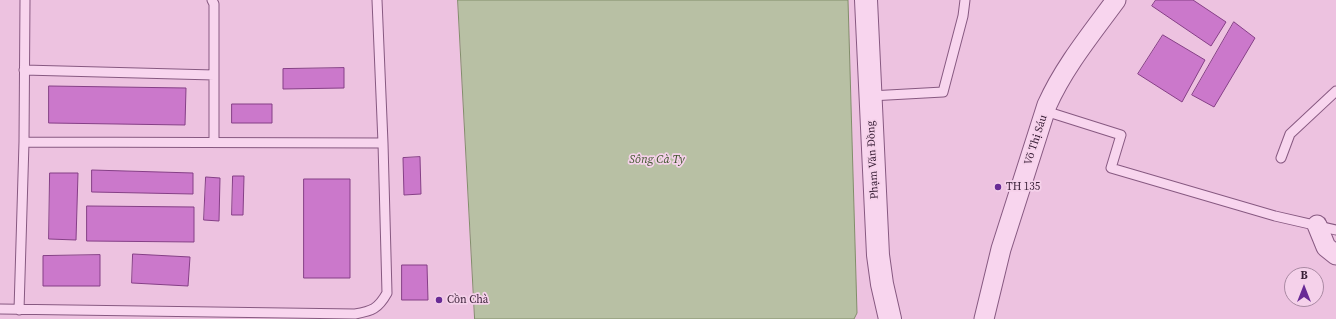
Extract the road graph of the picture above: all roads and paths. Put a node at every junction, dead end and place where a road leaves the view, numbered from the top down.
1 (25, 0) edge
2 (212, 0) edge
3 (377, 0) edge
4 (866, 0) edge
5 (965, 0) edge
6 (1116, 0) edge
7 (24, 70) junction
8 (214, 75) junction
9 (1336, 91) edge
10 (870, 96) junction
11 (1045, 111) junction
12 (24, 142) junction
13 (214, 142) junction
14 (383, 143) junction
15 (1281, 158) dead end
16 (1317, 225) junction
17 (1336, 230) edge
18 (1336, 255) edge
19 (0, 309) edge
20 (19, 310) junction
21 (890, 319) edge
22 (984, 319) edge

1 - 7 lane
2 - 8 lane
3 - 14 lane
4 - 10 street, Phạm Văn Đồng
5 - 10 lane
6 - 11 street, Võ Thị Sáu
7 - 8 lane
7 - 12 lane
8 - 13 lane
9 - 15 lane
10 - 21 street, Phạm Văn Đồng
11 - 16 lane
11 - 22 street, Võ Thị Sáu
12 - 13 lane
12 - 20 lane
13 - 14 lane
14 - 20 lane
16 - 17 lane
16 - 18 street
19 - 20 lane

